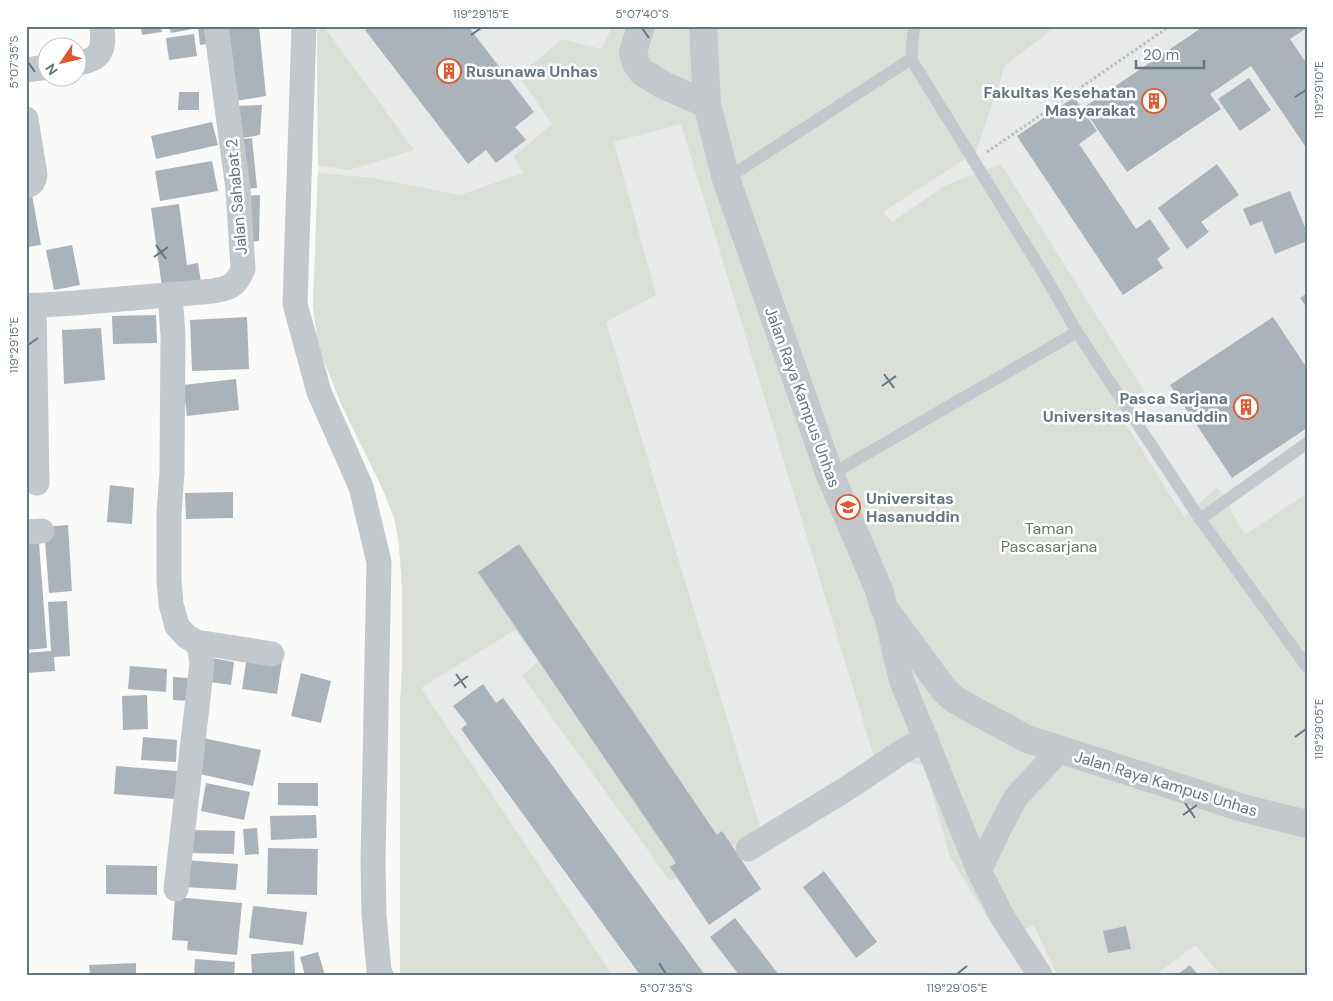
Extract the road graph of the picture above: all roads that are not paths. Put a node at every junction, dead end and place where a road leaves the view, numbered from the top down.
1 (102, 26) edge
2 (216, 26) edge
3 (304, 26) edge
4 (641, 26) edge
5 (702, 26) edge
6 (914, 26) edge
7 (911, 59) junction
8 (88, 61) edge
9 (707, 104) junction
10 (26, 119) edge
11 (726, 178) junction
12 (26, 186) edge
13 (170, 294) junction
14 (30, 305) edge
15 (1077, 332) junction
16 (1307, 443) edge
17 (830, 476) junction
18 (37, 483) dead end
19 (1200, 519) junction
20 (884, 608) junction
21 (196, 642) junction
22 (272, 654) dead end
23 (1307, 666) edge
24 (926, 738) junction
25 (1060, 750) junction
26 (1307, 824) edge
27 (748, 849) dead end
28 (980, 871) junction
29 (176, 889) dead end
30 (381, 975) edge
31 (1040, 975) edge

1 - 8 street
2 - 13 street, Jalan Sahabat 2
3 - 30 street
4 - 9 street
5 - 9 street, Jalan Raya Kampus Unhas
6 - 7 lane
7 - 11 lane
7 - 15 lane
9 - 11 street, Jalan Raya Kampus Unhas
10 - 12 street
11 - 17 street, Jalan Raya Kampus Unhas
13 - 14 street, Jalan Sahabat 2
13 - 21 street
14 - 18 street
15 - 17 lane
15 - 19 lane
16 - 19 lane
17 - 20 street, Jalan Raya Kampus Unhas
19 - 23 lane
20 - 24 street
20 - 25 street, Jalan Raya Kampus Unhas
21 - 22 street
21 - 29 street
24 - 27 street
24 - 28 street
25 - 26 street, Jalan Raya Kampus Unhas
25 - 28 street
28 - 31 street

